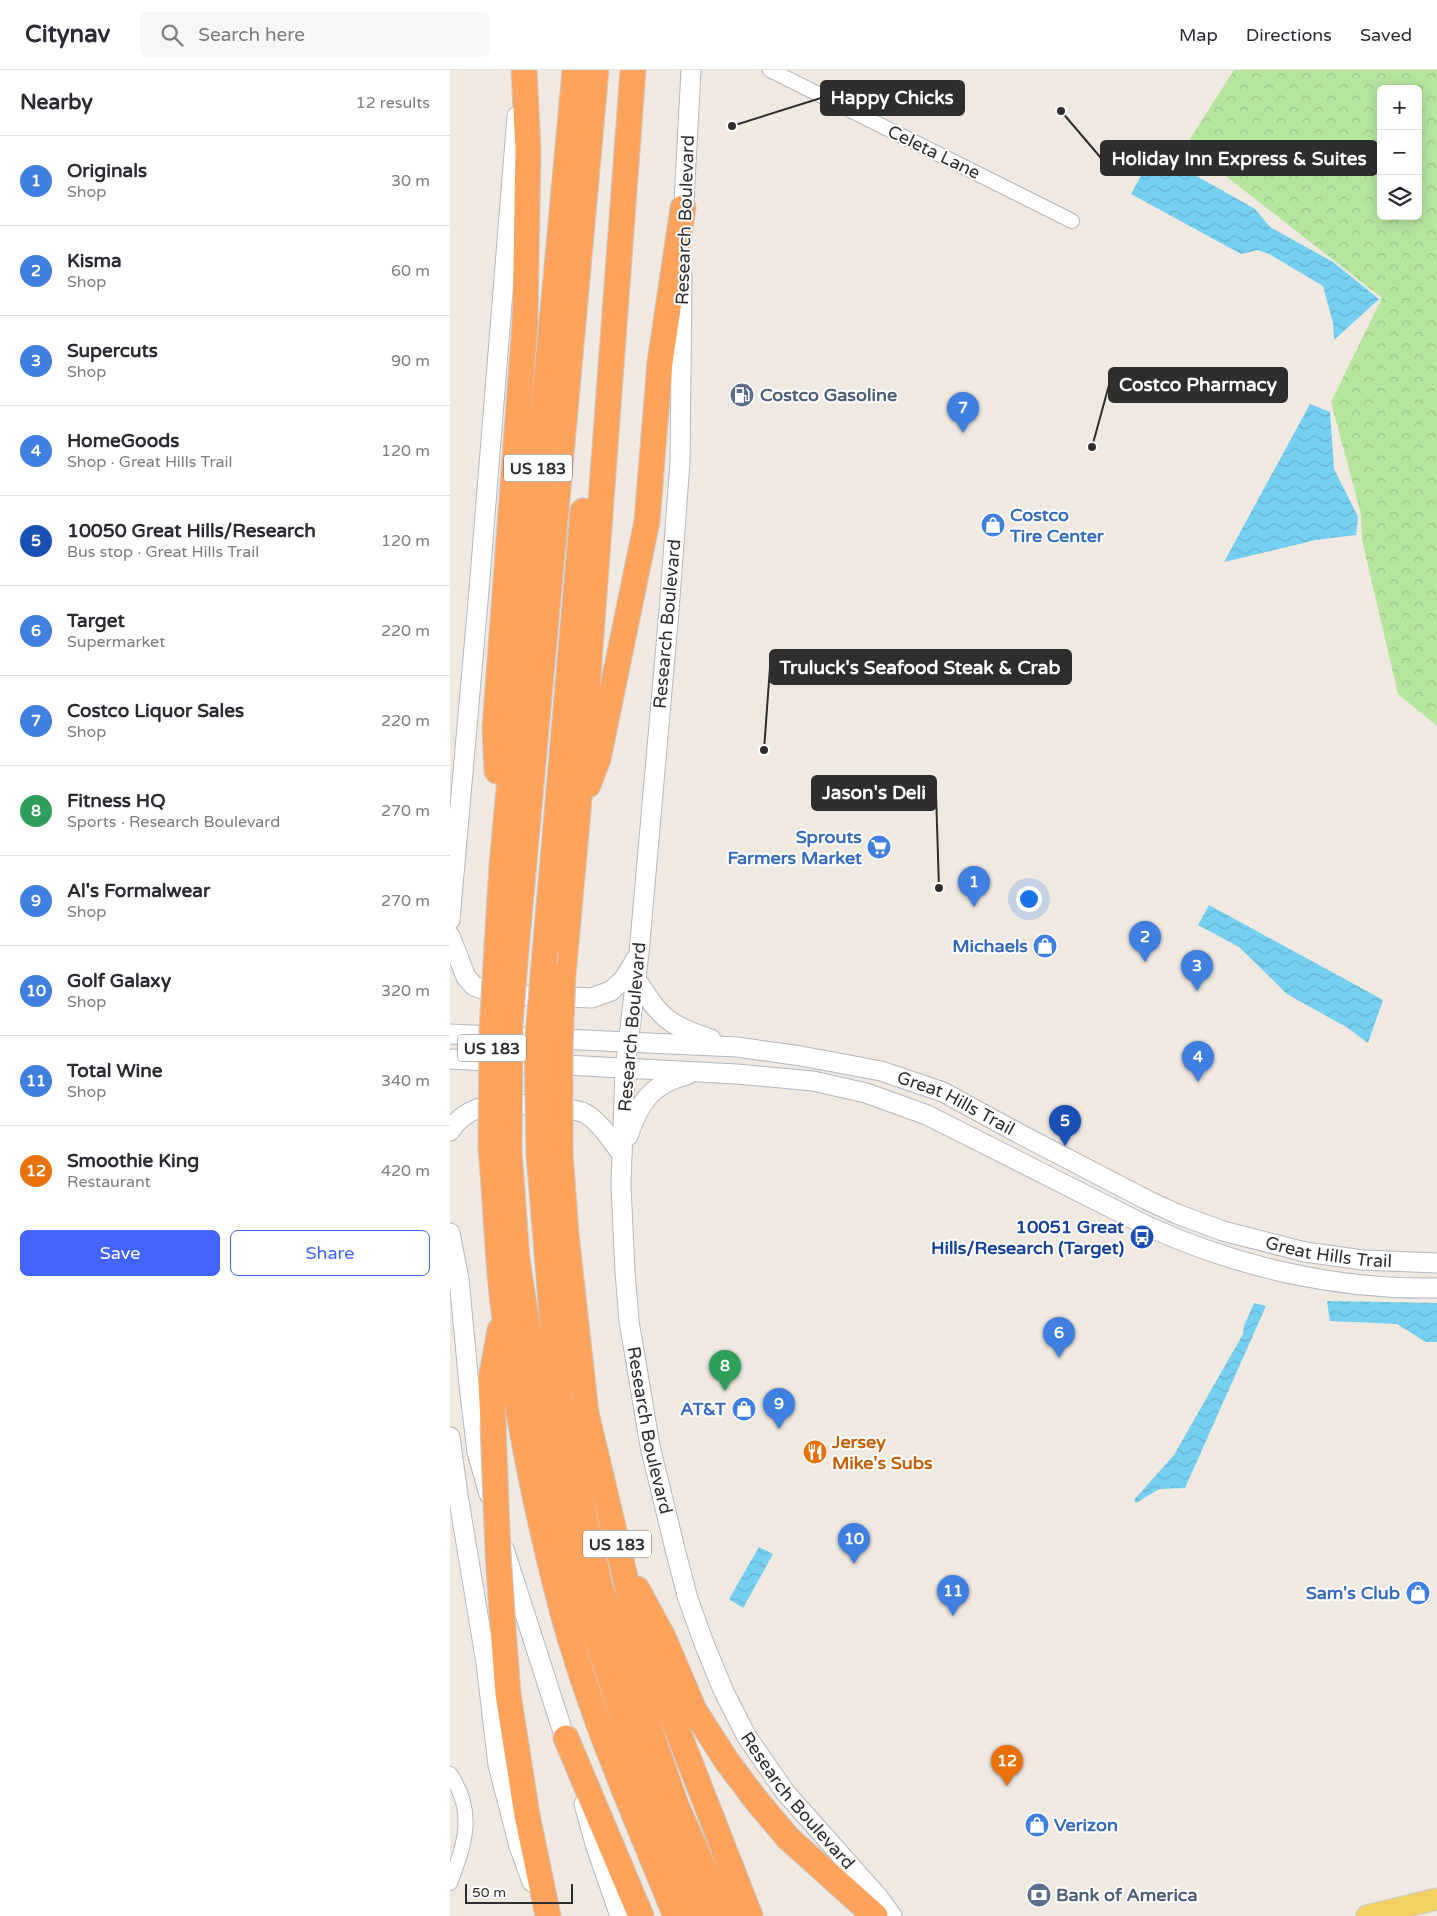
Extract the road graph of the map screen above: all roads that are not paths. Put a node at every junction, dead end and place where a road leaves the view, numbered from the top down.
1 (523, 70) edge
2 (575, 70) edge
3 (596, 70) edge
4 (622, 70) edge
5 (633, 70) edge
6 (691, 70) edge
7 (770, 70) edge
8 (683, 208) junction
9 (1072, 221) dead end
10 (578, 811) junction
11 (502, 865) junction
12 (450, 920) edge
13 (450, 936) edge
14 (507, 948) junction
15 (555, 951) junction
16 (639, 953) junction
17 (636, 979) junction
18 (450, 1034) edge
19 (628, 1043) junction
20 (736, 1047) junction
21 (450, 1059) edge
22 (625, 1069) junction
23 (695, 1073) junction
24 (450, 1131) edge
25 (500, 1151) junction
26 (550, 1153) junction
27 (622, 1154) junction
28 (450, 1233) edge
29 (1437, 1263) edge
30 (1437, 1288) edge
31 (504, 1310) junction
32 (450, 1437) edge
33 (619, 1554) junction
34 (566, 1738) junction
35 (450, 1774) edge
36 (450, 1883) edge
37 (1437, 1899) edge
38 (546, 1916) edge
39 (620, 1916) edge
40 (641, 1916) edge
41 (676, 1916) edge
42 (699, 1916) edge
43 (725, 1916) edge
44 (750, 1916) edge
45 (875, 1916) edge
46 (892, 1916) edge
47 (1368, 1916) edge

1 - 11 highway
1 - 12 main road
2 - 11 highway, US 183
3 - 14 highway
4 - 15 highway
5 - 10 highway, US 183
6 - 8 main road, Research Boulevard
7 - 9 street, Celeta Lane
8 - 10 highway
8 - 16 main road, Research Boulevard
10 - 15 highway, US 183
11 - 14 highway, US 183
13 - 16 main road
14 - 25 highway, US 183, bridge
15 - 26 highway, US 183, bridge
16 - 17 main road, Research Boulevard
17 - 19 main road, Research Boulevard
17 - 20 main road
18 - 19 main road, Great Hills Trail
19 - 20 main road, Great Hills Trail
19 - 22 main road, Research Boulevard
20 - 29 main road, Great Hills Trail
21 - 22 main road, Great Hills Trail
22 - 23 main road, Great Hills Trail
22 - 27 main road, Research Boulevard
23 - 27 main road
23 - 30 main road, Great Hills Trail
24 - 27 main road
25 - 31 highway, US 183
25 - 42 highway
26 - 33 highway, US 183
26 - 43 highway
27 - 46 main road, Research Boulevard
28 - 34 main road
31 - 38 highway, bridge
31 - 41 highway, US 183
32 - 38 main road
33 - 44 highway, US 183
33 - 45 highway
34 - 39 main road
34 - 40 highway
35 - 36 street
37 - 47 main road

